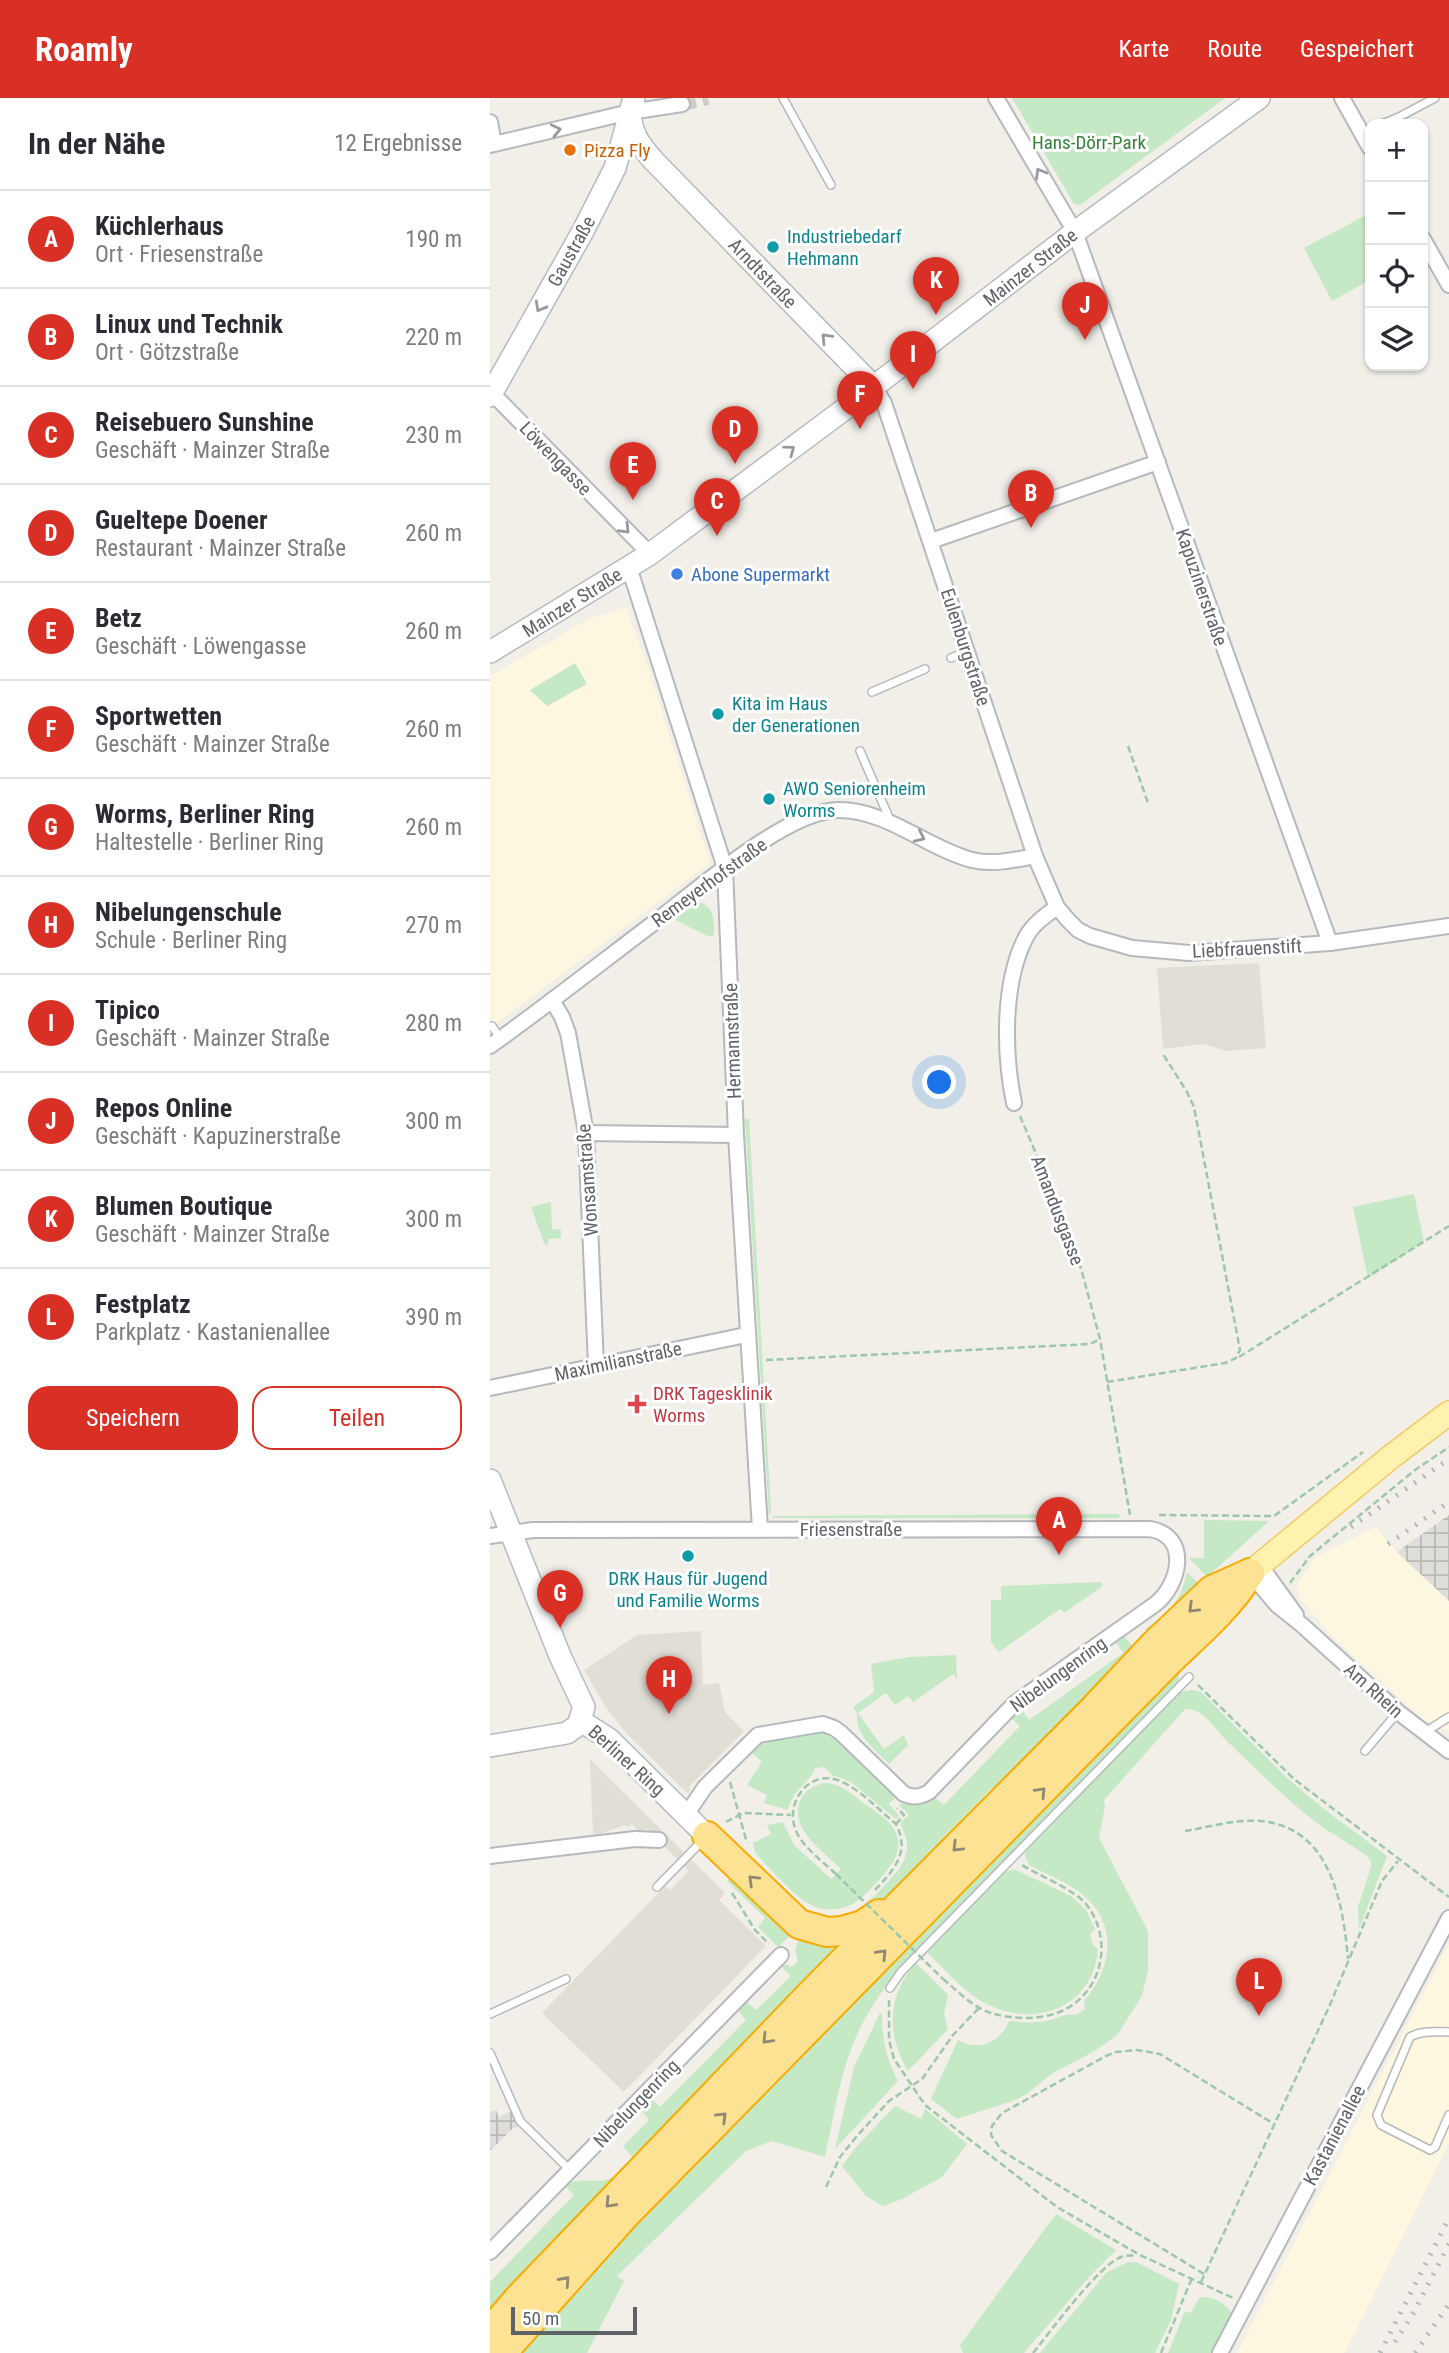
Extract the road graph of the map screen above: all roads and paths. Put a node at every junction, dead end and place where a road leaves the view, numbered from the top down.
1 (783, 98) edge
2 (996, 98) edge
3 (1259, 98) edge
4 (1342, 98) edge
5 (1435, 98) edge
6 (682, 104) dead end
7 (632, 105) edge
8 (1394, 119) edge
9 (490, 122) edge
10 (1365, 129) edge
11 (492, 145) edge
12 (653, 160) junction
13 (615, 168) junction
14 (831, 185) dead end
15 (1075, 232) junction
16 (1426, 245) edge
17 (1449, 285) edge
18 (874, 387) junction
19 (491, 393) edge
20 (1158, 462) junction
21 (931, 541) junction
22 (650, 554) junction
23 (629, 567) junction
24 (967, 651) junction
25 (490, 652) edge
26 (951, 658) dead end
27 (925, 669) dead end
28 (872, 692) dead end
29 (1128, 746) dead end
30 (860, 751) dead end
31 (1148, 803) dead end
32 (892, 824) junction
33 (1035, 856) junction
34 (725, 868) junction
35 (1057, 906) junction
36 (1449, 926) edge
37 (1330, 943) junction
38 (552, 1000) junction
39 (494, 1037) edge
40 (1163, 1054) dead end
41 (1014, 1104) joint
42 (586, 1133) junction
43 (736, 1135) junction
44 (1449, 1226) edge
45 (747, 1335) junction
46 (1100, 1339) junction
47 (1236, 1359) junction
48 (766, 1360) dead end
49 (596, 1365) junction
50 (1107, 1382) junction
51 (490, 1388) edge
52 (1449, 1413) edge
53 (1449, 1447) edge
54 (1370, 1448) dead end
55 (490, 1480) edge
56 (1156, 1515) dead end
57 (760, 1529) junction
58 (1134, 1529) junction
59 (500, 1534) edge
60 (1176, 1556) joint
61 (1255, 1569) junction
62 (1280, 1591) junction
63 (1302, 1625) junction
64 (1189, 1677) joint
65 (1398, 1712) junction
66 (1449, 1717) edge
67 (581, 1721) junction
68 (1424, 1732) junction
69 (490, 1746) edge
70 (1365, 1751) dead end
71 (1449, 1751) edge
72 (724, 1768) junction
73 (901, 1812) dead end
74 (743, 1813) dead end
75 (686, 1815) junction
76 (792, 1815) junction
77 (896, 1824) junction
78 (1185, 1831) dead end
79 (706, 1836) junction
80 (659, 1840) dead end
81 (747, 1843) dead end
82 (490, 1856) edge
83 (1010, 1859) junction
84 (1399, 1860) junction
85 (657, 1887) dead end
86 (916, 1889) junction
87 (732, 1892) dead end
88 (1449, 1898) edge
89 (861, 1903) dead end
90 (1449, 1918) edge
91 (781, 1955) joint
92 (1349, 1962) junction
93 (566, 1979) dead end
94 (890, 1988) joint
95 (979, 2008) junction
96 (490, 2014) edge
97 (1449, 2032) edge
98 (490, 2053) edge
99 (911, 2086) junction
100 (1449, 2115) edge
101 (1274, 2124) junction
102 (570, 2170) junction
103 (826, 2187) dead end
104 (490, 2252) edge
105 (1140, 2255) junction
106 (1204, 2274) junction
107 (1192, 2278) junction
108 (1200, 2282) junction
109 (1245, 2304) junction
110 (490, 2332) edge
111 (502, 2353) edge
112 (1033, 2353) edge
113 (1161, 2353) edge
114 (1220, 2353) edge

1 - 14 lane
15 -> 2 street, Kapuzinerstraße
3 - 15 main road, Mainzer Straße
4 - 10 street
5 - 8 lane
6 - 7 street
11 -> 7 street
7 - 12 main road, Arndtstraße
7 - 13 main road, Gaustraße
9 - 11 street
12 - 13 main road
18 -> 12 main road, Arndtstraße
13 -> 19 main road, Gaustraße
15 - 18 main road, Mainzer Straße
15 - 20 street, Kapuzinerstraße
16 - 17 street
18 - 21 street, Eulenburgstraße
22 -> 18 main road, Mainzer Straße
19 -> 22 street, Löwengasse
20 - 21 street
20 - 37 street, Kapuzinerstraße
21 - 24 street, Eulenburgstraße
22 - 23 main road, Mainzer Straße
23 - 25 main road, Mainzer Straße
23 - 34 street, Hermannstraße
24 - 26 lane
24 - 33 street, Eulenburgstraße
27 - 28 lane
29 - 31 path
30 - 32 lane
32 -> 33 street, Remeyerhofstraße
32 - 34 street, Remeyerhofstraße
33 - 35 street, Eulenburgstraße
34 - 38 street, Remeyerhofstraße
34 - 43 street, Hermannstraße
35 - 37 street, Liebfrauenstift
35 - 41 street
36 - 37 street, Liebfrauenstift
38 - 39 street, Remeyerhofstraße
38 - 42 street, Wonsamstraße
40 - 47 path
41 - 46 path, Amandusgasse
42 - 43 street
42 - 49 street, Wonsamstraße
43 - 45 street, Hermannstraße
44 - 47 path
45 - 49 street, Maximilianstraße
45 - 57 street, Hermannstraße
46 - 48 path
46 - 50 path, Amandusgasse
47 - 50 path
49 - 51 street, Maximilianstraße
50 - 58 path, Amandusgasse
52 - 61 main road
53 - 62 path
54 - 56 path
55 - 59 main road, Berliner Ring
57 - 58 street, Friesenstraße
57 - 59 street, Friesenstraße
58 - 60 street, Friesenstraße
59 - 67 main road, Berliner Ring
60 - 72 street, Nibelungenring
61 - 62 street, Am Rhein
61 - 63 street, Am Rhein
61 -> 86 highway
111 -> 61 highway
62 - 63 street, Am Rhein
63 - 65 street, Am Rhein
64 - 83 lane
64 - 84 path
65 - 68 street, Am Rhein
65 - 70 lane
66 - 68 lane
67 - 69 main road
67 - 75 main road, Berliner Ring
68 - 71 street, Am Rhein
72 - 75 street
72 - 81 path
73 - 77 path
74 - 76 path
75 - 79 main road, Berliner Ring
76 - 77 path
76 - 95 path, bridge
77 - 89 path
78 - 92 path
79 - 85 lane
86 -> 79 highway
80 - 82 street
83 - 94 lane
83 - 95 path
84 - 88 path
84 - 92 path
86 -> 110 highway
87 - 91 path
90 - 109 street, Kastanienallee
91 - 102 street, Nibelungenring
92 - 101 path
93 - 96 lane
94 - 99 path
95 - 99 path
97 - 100 lane
98 - 102 lane
99 - 103 path
99 - 105 path
101 - 106 path
101 - 106 path
102 - 104 street, Nibelungenring
105 - 107 path
105 - 112 path
106 - 108 path
107 - 108 path
107 - 113 path
108 - 109 path
109 - 114 street, Kastanienallee

